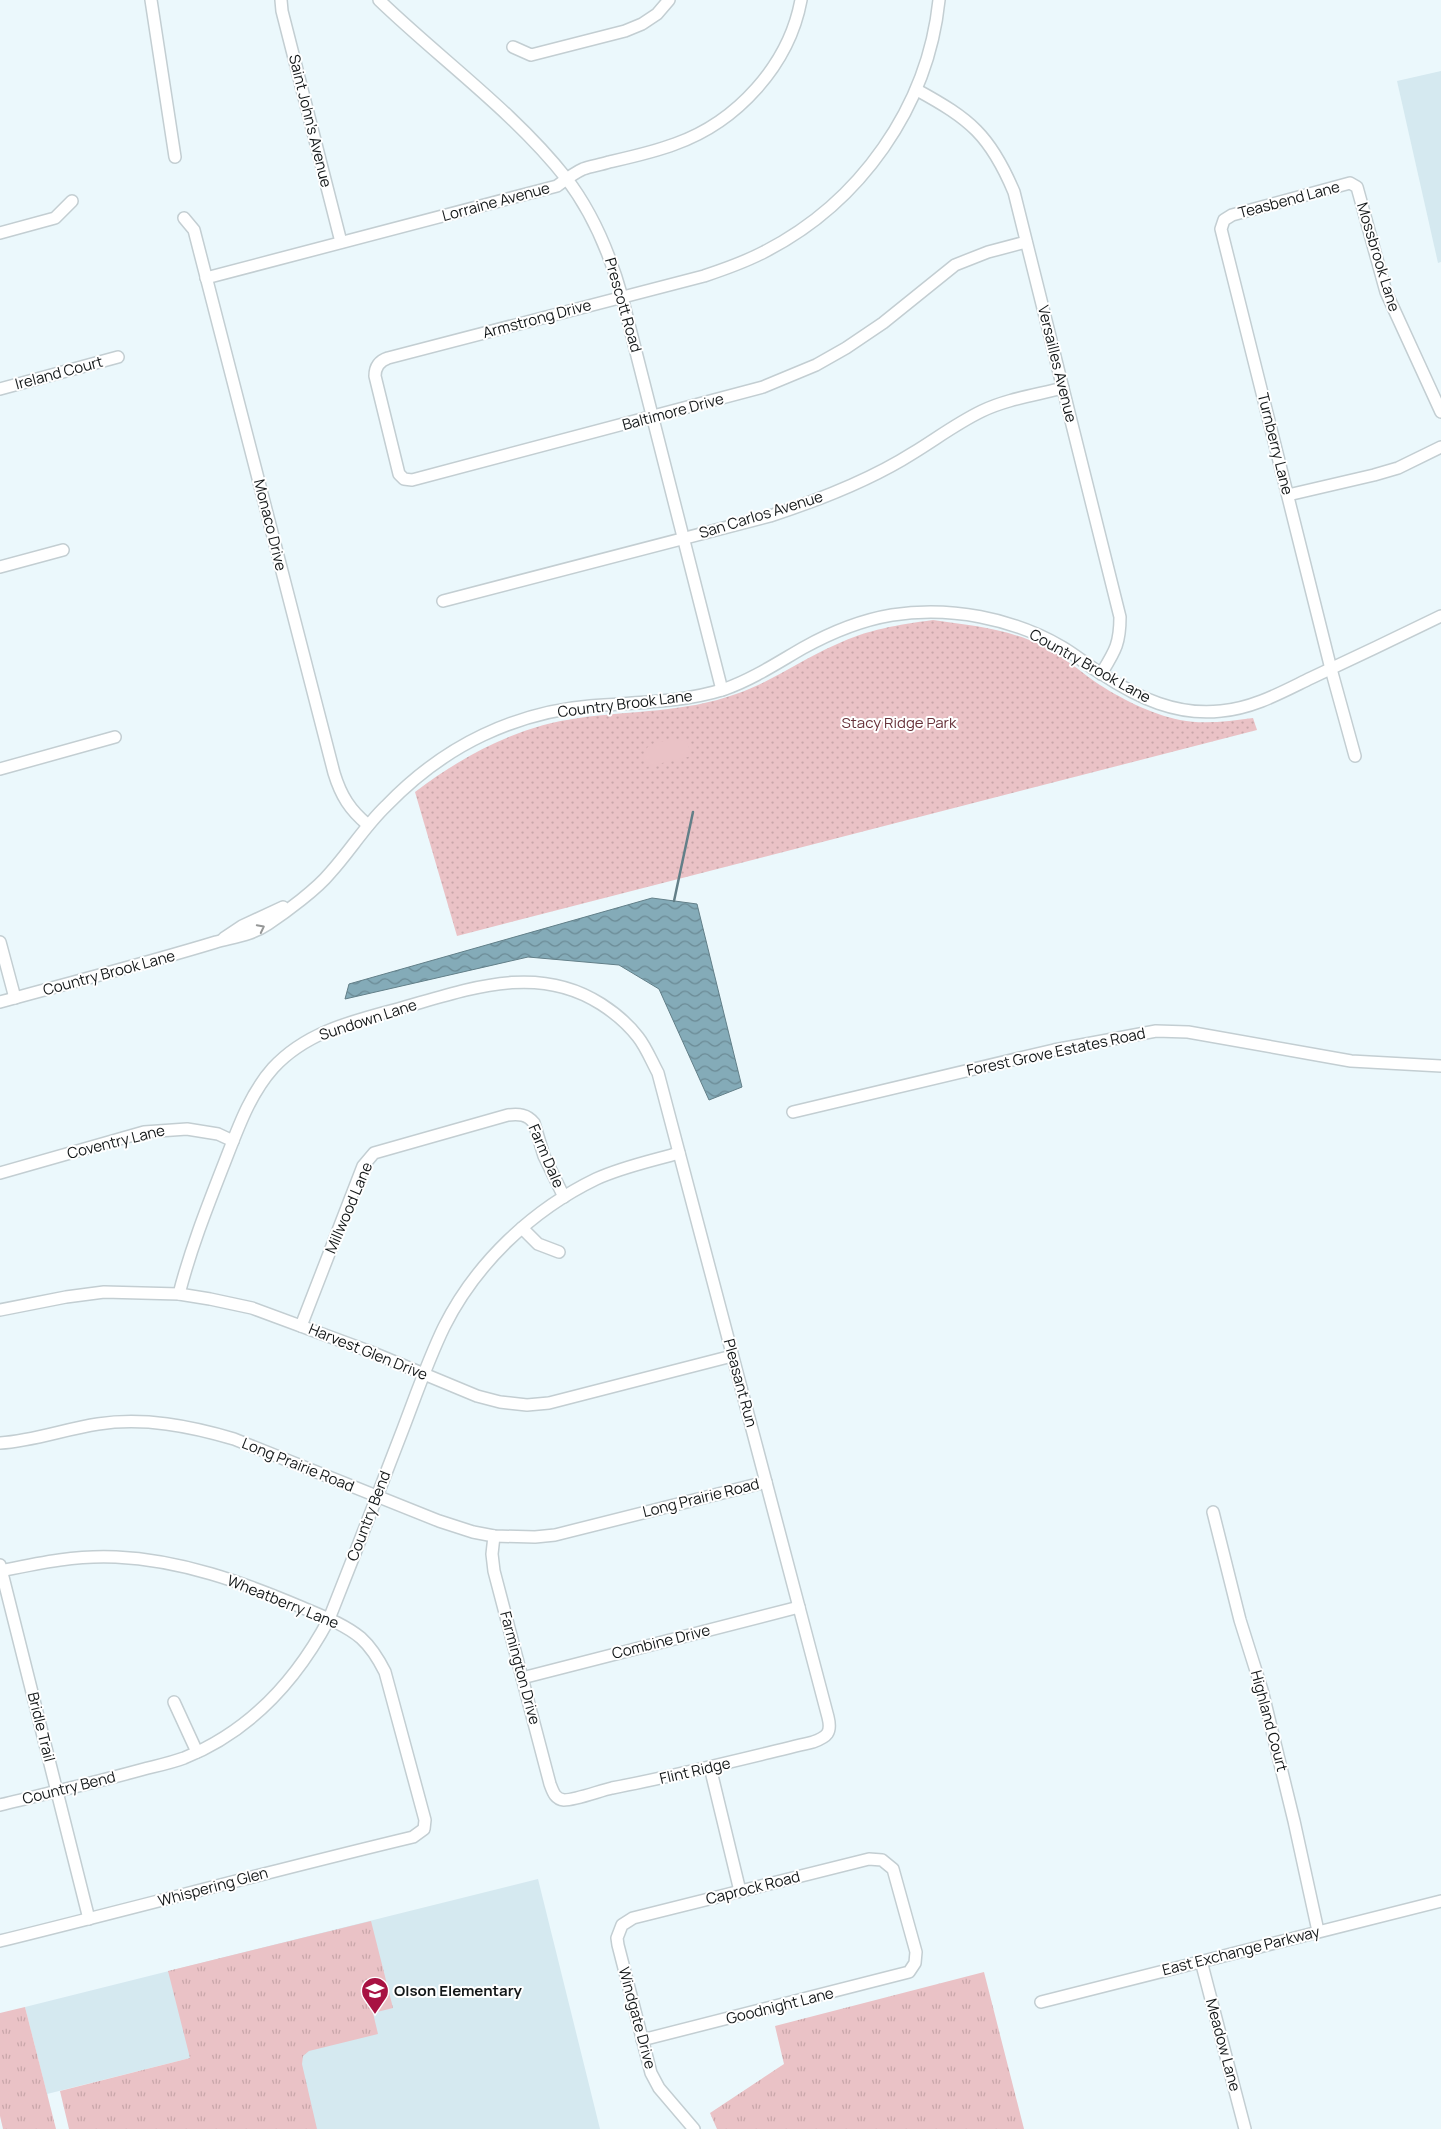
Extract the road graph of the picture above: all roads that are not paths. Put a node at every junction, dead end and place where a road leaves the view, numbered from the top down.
1 (150, 0) edge
2 (281, 0) edge
3 (379, 0) edge
4 (669, 0) edge
5 (801, 0) edge
6 (939, 0) edge
7 (513, 47) dead end
8 (916, 90) junction
9 (175, 158) dead end
10 (567, 179) junction
11 (1354, 184) joint
12 (72, 201) dead end
13 (184, 218) dead end
14 (1224, 220) joint
15 (0, 233) edge
16 (341, 242) junction
17 (1026, 242) junction
18 (206, 278) junction
19 (622, 297) junction
20 (118, 357) dead end
21 (378, 364) joint
22 (1063, 388) junction
23 (0, 389) edge
24 (1441, 412) edge
25 (653, 417) junction
26 (1441, 447) edge
27 (1288, 495) junction
28 (684, 538) junction
29 (63, 550) dead end
30 (0, 567) edge
31 (443, 601) dead end
32 (1441, 616) edge
33 (1331, 669) junction
34 (1101, 674) junction
35 (722, 690) junction
36 (116, 737) dead end
37 (1355, 756) dead end
38 (0, 769) edge
39 (368, 825) junction
40 (0, 942) edge
41 (15, 998) junction
42 (0, 1002) edge
43 (639, 1037) joint
44 (1441, 1066) edge
45 (792, 1112) dead end
46 (526, 1116) joint
47 (233, 1141) junction
48 (679, 1153) junction
49 (0, 1173) edge
50 (564, 1197) junction
51 (522, 1228) junction
52 (559, 1252) dead end
53 (179, 1294) junction
54 (0, 1310) edge
55 (301, 1326) junction
56 (732, 1356) junction
57 (424, 1374) junction
58 (0, 1443) edge
59 (766, 1482) junction
60 (377, 1496) junction
61 (1213, 1512) dead end
62 (494, 1536) junction
63 (0, 1569) edge
64 (799, 1607) junction
65 (329, 1619) junction
66 (522, 1678) junction
67 (174, 1702) dead end
68 (830, 1733) joint
69 (197, 1752) junction
70 (710, 1767) junction
71 (57, 1791) junction
72 (557, 1798) joint
73 (0, 1805) edge
74 (424, 1829) joint
75 (740, 1891) junction
76 (1441, 1901) edge
77 (89, 1919) junction
78 (622, 1925) joint
79 (1318, 1932) junction
80 (0, 1941) edge
81 (1202, 1961) junction
82 (914, 1966) joint
83 (1041, 2002) dead end
84 (642, 2040) junction
85 (694, 2129) edge
86 (1245, 2129) edge

1 - 9 street
2 - 16 street, Saint John's Avenue
3 - 10 street, Prescott Road
4 - 7 street
5 - 10 street, Lorraine Avenue
6 - 8 street, Armstrong Drive
8 - 17 street, Versailles Avenue
8 - 19 street, Armstrong Drive
10 - 16 street, Lorraine Avenue
10 - 19 street, Prescott Road
11 - 14 street, Teasbend Lane
11 - 24 street, Mossbrook Lane
12 - 15 street
13 - 18 street, Monaco Drive
14 - 27 street, Turnberry Lane
16 - 18 street, Lorraine Avenue
17 - 22 street, Versailles Avenue
17 - 25 street, Baltimore Drive
18 - 39 street, Monaco Drive
19 - 21 street, Armstrong Drive
19 - 25 street, Prescott Road
20 - 23 street, Ireland Court
21 - 25 street, Baltimore Drive
22 - 28 street, San Carlos Avenue
22 - 34 street, Versailles Avenue
25 - 28 street, Prescott Road
26 - 27 street
27 - 33 street, Turnberry Lane
28 - 31 street, San Carlos Avenue
28 - 35 street, Prescott Road
29 - 30 street
32 - 33 street, Country Brook Lane
33 - 34 street, Country Brook Lane
33 - 37 street, Turnberry Lane
34 - 35 street, Country Brook Lane
35 - 39 street, Country Brook Lane
36 - 38 street
39 - 41 street, Country Brook Lane
40 - 41 street
41 - 42 street, Country Brook Lane
43 - 47 street, Sundown Lane
43 - 48 street, Pleasant Run
44 - 45 street, Forest Grove Estates Road
46 - 50 street, Farm Dale
46 - 55 street, Millwood Lane
47 - 49 street, Coventry Lane
47 - 53 street, Sundown Lane
48 - 50 street, Country Bend
48 - 56 street, Pleasant Run
50 - 51 street, Country Bend
51 - 52 street
51 - 57 street, Country Bend
53 - 54 street, Harvest Glen Drive
53 - 55 street, Harvest Glen Drive
55 - 57 street, Harvest Glen Drive
56 - 57 street, Harvest Glen Drive
56 - 59 street, Pleasant Run
57 - 60 street, Country Bend
58 - 60 street, Long Prairie Road
59 - 62 street, Long Prairie Road
59 - 64 street, Pleasant Run
60 - 62 street, Long Prairie Road
60 - 65 street, Country Bend
61 - 79 street, Highland Court
62 - 66 street, Farmington Drive
63 - 65 street, Wheatberry Lane
63 - 71 street, Bridle Trail
64 - 66 street, Combine Drive
64 - 68 street, Pleasant Run
65 - 69 street, Country Bend
65 - 74 street, Wheatberry Lane
66 - 72 street, Farmington Drive
67 - 69 street
68 - 70 street, Flint Ridge
69 - 71 street, Country Bend
70 - 72 street, Flint Ridge
70 - 75 street
71 - 73 street, Country Bend
71 - 77 street, Bridle Trail
74 - 77 street, Whispering Glen
75 - 78 street, Caprock Road
75 - 82 street, Caprock Road
76 - 79 street, East Exchange Parkway
77 - 80 street, Whispering Glen
78 - 84 street, Windgate Drive
79 - 81 street, East Exchange Parkway
81 - 83 street, East Exchange Parkway
81 - 86 street, Meadow Lane
82 - 84 street, Goodnight Lane
84 - 85 street, Windgate Drive

